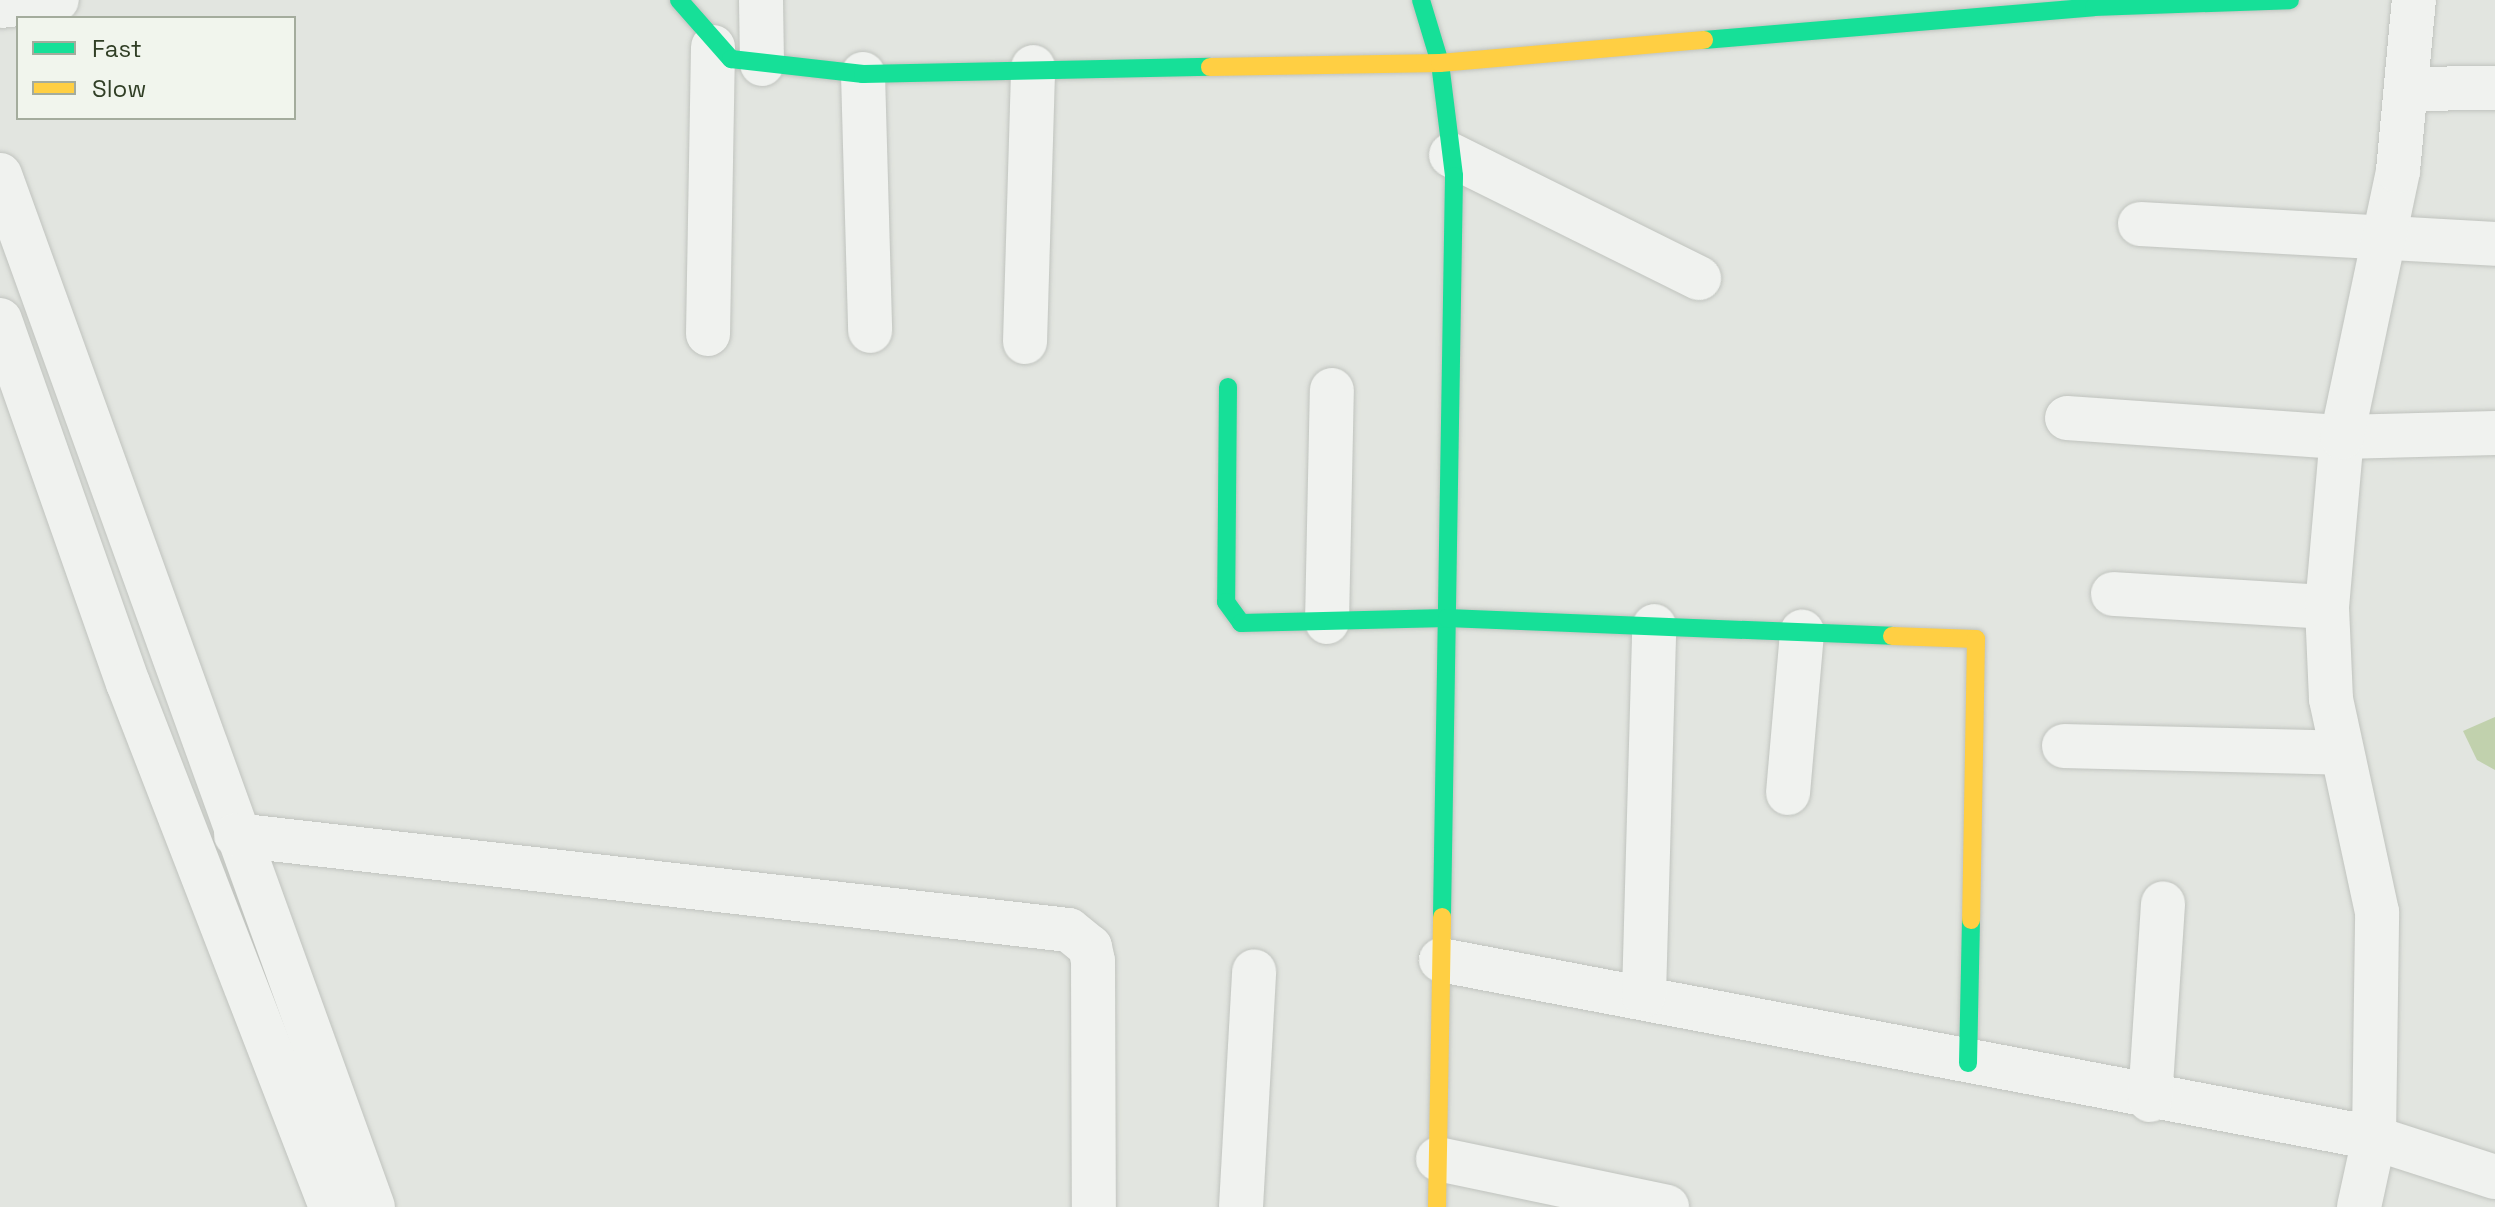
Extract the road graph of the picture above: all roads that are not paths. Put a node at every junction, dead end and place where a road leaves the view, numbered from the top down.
1 (57, 0) edge
2 (679, 0) edge
3 (761, 0) edge
4 (1421, 0) edge
5 (2290, 0) edge
6 (2414, 0) edge
7 (2094, 4) edge
8 (0, 6) edge
9 (713, 47) junction
10 (1440, 63) junction
11 (762, 64) junction
12 (1033, 67) junction
13 (863, 74) junction
14 (2495, 88) edge
15 (2407, 89) junction
16 (1451, 155) junction
17 (4, 197) edge
18 (2140, 224) dead end
19 (2383, 242) junction
20 (2495, 244) edge
21 (1699, 278) dead end
22 (0, 320) edge
23 (870, 331) dead end
24 (708, 334) dead end
25 (1025, 342) dead end
26 (1228, 387) dead end
27 (1332, 390) dead end
28 (2067, 418) dead end
29 (2495, 433) edge
30 (2342, 437) junction
31 (2113, 594) dead end
32 (2327, 607) junction
33 (1447, 618) junction
34 (1327, 622) junction
35 (1654, 626) junction
36 (1802, 632) junction
37 (2064, 746) dead end
38 (2342, 753) junction
39 (1788, 793) dead end
40 (236, 835) junction
41 (2163, 903) dead end
42 (1441, 960) junction
43 (1254, 971) dead end
44 (1644, 995) junction
45 (1968, 1063) junction
46 (2150, 1100) junction
47 (2374, 1138) junction
48 (1438, 1159) junction
49 (2495, 1177) edge
50 (331, 1207) edge
51 (373, 1207) edge
52 (1094, 1207) edge
53 (1241, 1207) edge
54 (1437, 1207) edge
55 (1667, 1207) edge
56 (2359, 1207) edge

1 - 8 street
2 - 9 street
3 - 11 street
4 - 10 street
5 - 7 street
6 - 15 street
7 - 10 street
9 - 11 street
9 - 24 street
10 - 12 street
10 - 16 street
11 - 13 street
12 - 13 street
12 - 25 street
13 - 23 street
14 - 15 street
15 - 19 street
16 - 21 street
16 - 33 street
17 - 40 street
18 - 19 street
19 - 20 street
19 - 30 street
22 - 50 street
26 - 34 street
27 - 34 street
28 - 30 street
29 - 30 street
30 - 32 street
31 - 32 street
32 - 38 street
33 - 34 street
33 - 35 street
33 - 42 street
35 - 36 street
35 - 44 street
36 - 39 street
36 - 45 street
37 - 38 street
38 - 47 street
40 - 51 street
40 - 52 street
41 - 46 street
42 - 44 street
42 - 48 street
43 - 53 street
44 - 45 street
45 - 46 street
46 - 47 street
47 - 49 street
47 - 56 street
48 - 54 street
48 - 55 street

